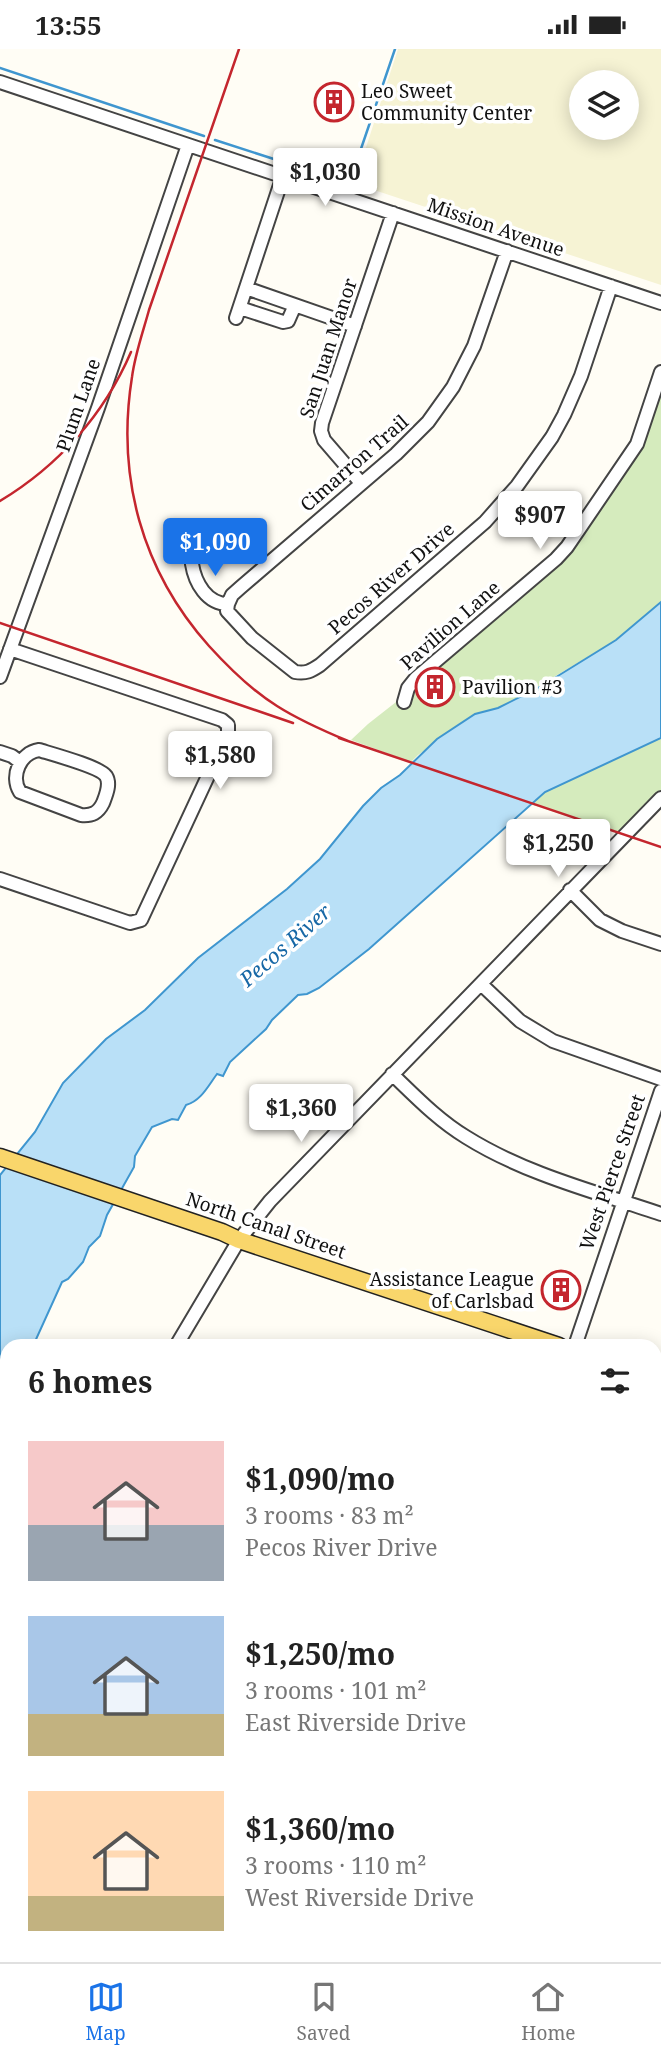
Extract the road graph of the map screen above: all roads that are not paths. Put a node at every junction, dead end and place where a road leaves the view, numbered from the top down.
1 (0, 82) edge
2 (188, 145) junction
3 (283, 176) junction
4 (393, 213) junction
5 (507, 251) junction
6 (611, 286) junction
7 (246, 288) junction
8 (661, 303) edge
9 (295, 305) junction
10 (355, 326) junction
11 (661, 372) edge
12 (361, 484) junction
13 (192, 564) dead end
14 (228, 604) junction
15 (10, 649) junction
16 (0, 677) edge
17 (404, 702) dead end
18 (0, 752) edge
19 (20, 762) junction
20 (661, 798) edge
21 (0, 879) edge
22 (570, 890) junction
23 (661, 944) edge
24 (481, 984) junction
25 (393, 1074) junction
26 (661, 1079) edge
27 (661, 1091) edge
28 (0, 1157) edge
29 (624, 1201) junction
30 (661, 1214) edge
31 (239, 1240) junction
32 (180, 1339) edge
33 (516, 1339) edge
34 (577, 1339) edge

1 - 2 street, Mission Avenue
2 - 3 street, Mission Avenue
2 - 15 street, Plum Lane
3 - 4 street, Mission Avenue
3 - 7 street
4 - 5 street, Mission Avenue
4 - 10 street, San Juan Manor
5 - 6 street, Mission Avenue
5 - 12 street, Cimarron Trail
6 - 8 street, Mission Avenue
6 - 14 street, Pecos River Drive
7 - 9 street
7 - 9 street
9 - 10 street
10 - 12 street, San Juan Manor
11 - 17 street, Pavilion Lane
12 - 14 street, Cimarron Trail
13 - 14 street, Pecos River Drive
15 - 16 street, Plum Lane
15 - 21 street
18 - 19 street
19 - 19 street
20 - 22 street
22 - 23 street
22 - 24 street
24 - 25 street
24 - 26 street
25 - 29 street
25 - 31 street
27 - 29 street, West Pierce Street
28 - 31 main road, North Canal Street
29 - 30 street
29 - 34 street, West Pierce Street
31 - 32 street
31 - 33 main road, North Canal Street

